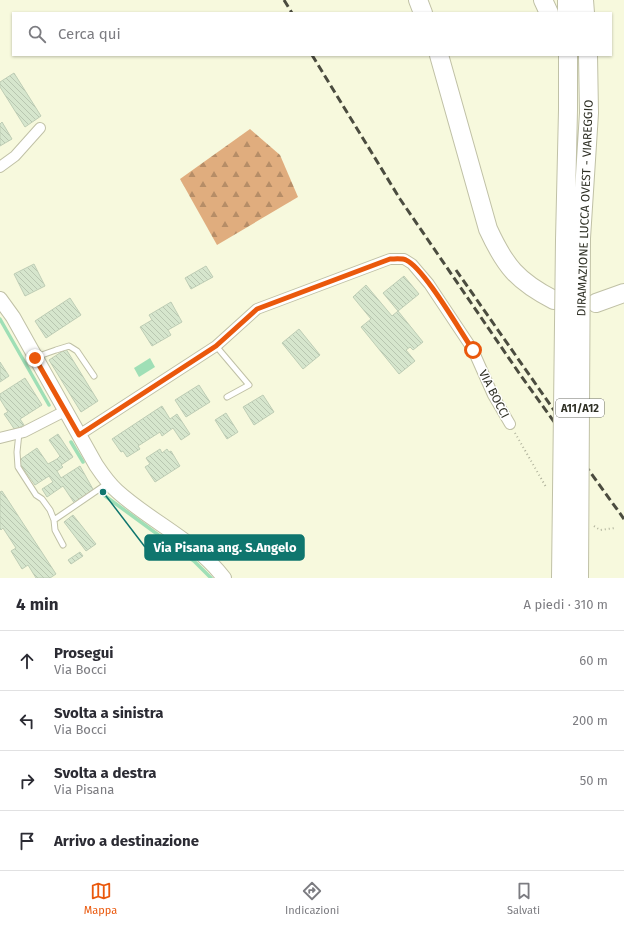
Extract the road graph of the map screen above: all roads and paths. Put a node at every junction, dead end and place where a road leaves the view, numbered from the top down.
1 (418, 0) edge
2 (543, 0) edge
3 (567, 0) edge
4 (584, 0) edge
5 (423, 12) edge
6 (549, 12) edge
7 (567, 12) edge
8 (585, 12) edge
9 (439, 56) edge
10 (562, 56) edge
11 (568, 56) edge
12 (588, 56) edge
13 (568, 110) junction
14 (40, 128) dead end
15 (0, 167) edge
16 (573, 239) junction
17 (624, 293) edge
18 (0, 298) edge
19 (554, 300) dead end
20 (596, 302) dead end
21 (216, 346) junction
22 (35, 358) junction
23 (94, 376) dead end
24 (227, 397) dead end
25 (65, 411) junction
26 (510, 424) dead end
27 (19, 433) junction
28 (79, 435) junction
29 (0, 438) edge
30 (108, 482) junction
31 (54, 520) junction
32 (63, 545) dead end
33 (224, 578) edge
34 (561, 578) edge
35 (579, 578) edge

1 - 5 highway
2 - 6 highway
3 - 7 highway
4 - 8 highway
9 - 19 highway
10 - 13 highway
11 - 13 highway, DIRAMAZIONE LUCCA OVEST - VIAREGGIO / A11/A12
12 - 16 highway, DIRAMAZIONE LUCCA OVEST - VIAREGGIO / A11/A12
13 - 16 highway, DIRAMAZIONE LUCCA OVEST - VIAREGGIO / A11/A12
14 - 15 street
16 - 34 highway, DIRAMAZIONE LUCCA OVEST - VIAREGGIO / A11/A12, bridge
16 - 35 highway, DIRAMAZIONE LUCCA OVEST - VIAREGGIO / A11/A12, bridge
17 - 20 highway
18 - 22 main road
21 - 24 lane
21 - 26 street, VIA BOCCI
21 - 28 street, VIA BOCCI
22 - 23 lane
22 - 25 main road
25 - 27 street
25 - 28 main road
27 - 29 street
27 - 31 lane
28 - 30 main road
30 - 31 lane
30 - 33 main road
31 - 32 lane

